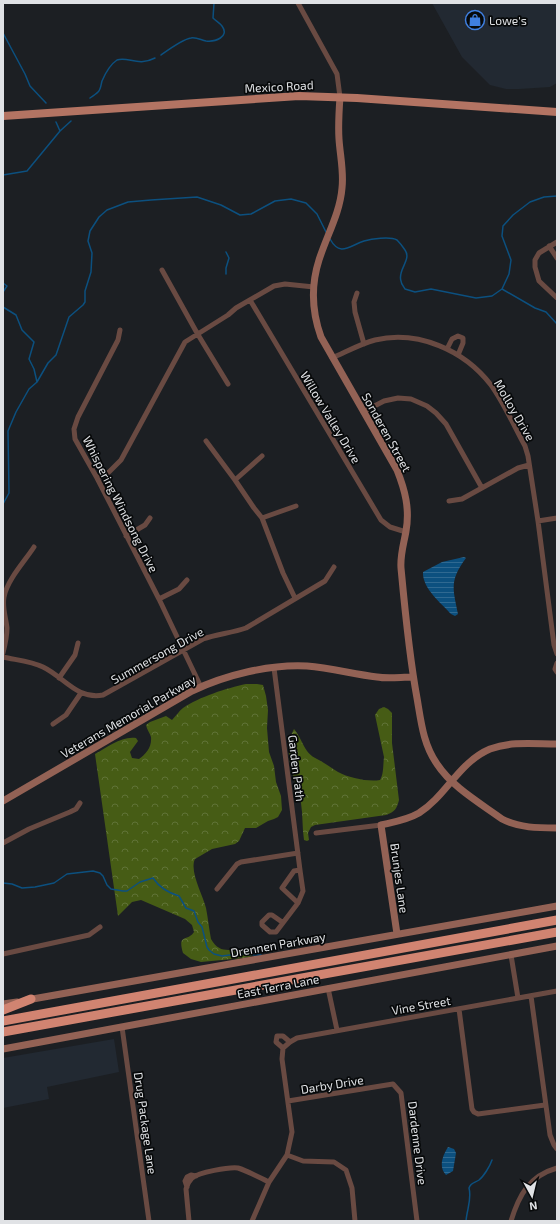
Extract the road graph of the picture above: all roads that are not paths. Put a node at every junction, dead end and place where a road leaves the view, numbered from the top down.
1 (298, 3) edge
2 (340, 97) junction
3 (557, 112) edge
4 (3, 116) edge
5 (557, 242) edge
6 (549, 246) junction
7 (557, 258) edge
8 (162, 270) dead end
9 (314, 287) junction
10 (357, 293) dead end
11 (557, 298) edge
12 (250, 300) junction
13 (120, 330) dead end
14 (197, 333) junction
15 (364, 344) junction
16 (447, 349) junction
17 (458, 355) junction
18 (332, 358) junction
19 (228, 384) dead end
20 (363, 412) junction
21 (206, 441) dead end
22 (262, 456) dead end
23 (529, 465) junction
24 (97, 478) junction
25 (236, 480) junction
26 (482, 488) junction
27 (449, 501) dead end
28 (296, 506) dead end
29 (150, 518) dead end
30 (262, 518) junction
31 (557, 518) edge
32 (538, 521) junction
33 (406, 532) junction
34 (126, 536) junction
35 (34, 547) dead end
36 (334, 567) dead end
37 (187, 580) dead end
38 (295, 598) junction
39 (159, 599) junction
40 (78, 643) dead end
41 (182, 650) junction
42 (3, 653) edge
43 (557, 654) edge
44 (3, 657) edge
45 (557, 663) edge
46 (274, 668) junction
47 (557, 672) edge
48 (413, 677) junction
49 (59, 678) junction
50 (201, 687) junction
51 (81, 693) junction
52 (53, 724) dead end
53 (557, 744) edge
54 (452, 781) junction
55 (3, 801) edge
56 (80, 803) dead end
57 (381, 825) junction
58 (557, 828) edge
59 (316, 833) dead end
60 (3, 843) edge
61 (298, 853) junction
62 (300, 870) junction
63 (217, 889) dead end
64 (298, 903) junction
65 (557, 906) edge
66 (557, 920) edge
67 (282, 922) dead end
68 (100, 927) dead end
69 (557, 932) edge
70 (397, 934) junction
71 (557, 946) edge
72 (3, 954) edge
73 (512, 955) junction
74 (328, 988) junction
75 (557, 991) edge
76 (531, 996) junction
77 (518, 998) junction
78 (31, 999) junction
79 (3, 1004) edge
80 (459, 1009) junction
81 (3, 1010) edge
82 (3, 1021) edge
83 (122, 1027) junction
84 (338, 1030) junction
85 (3, 1032) edge
86 (290, 1042) junction
87 (283, 1048) junction
88 (3, 1049) edge
89 (378, 1086) joint
90 (288, 1101) junction
91 (545, 1105) junction
92 (557, 1149) edge
93 (287, 1155) junction
94 (557, 1168) edge
95 (269, 1182) junction
96 (150, 1221) edge
97 (189, 1221) edge
98 (252, 1221) edge
99 (355, 1221) edge
100 (417, 1221) edge
101 (511, 1221) edge

1 - 2 street
2 - 3 main road, Mexico Road
2 - 4 main road, Mexico Road
2 - 9 street, Sonderen Street
5 - 6 street
6 - 7 street
6 - 11 street
8 - 14 street
9 - 12 street
9 - 18 street, Sonderen Street
10 - 15 street
12 - 14 street
12 - 33 street, Willow Valley Drive
13 - 24 street, Whispering Windsong Drive
14 - 19 street
14 - 24 street
15 - 16 street, Molloy Drive
15 - 18 street, Molloy Drive
16 - 17 street, Molloy Drive
16 - 17 street
17 - 23 street, Molloy Drive
18 - 20 street, Sonderen Street
20 - 26 street
20 - 33 street, Sonderen Street
21 - 25 street
22 - 25 street
23 - 26 street
23 - 32 street, Molloy Drive
24 - 34 street, Whispering Windsong Drive
25 - 30 street
26 - 27 street
28 - 30 street
29 - 34 street
30 - 38 street
31 - 32 street
32 - 43 street, Molloy Drive
33 - 48 street, Sonderen Street
34 - 39 street, Whispering Windsong Drive
35 - 42 street
36 - 38 street, Summersong Drive
37 - 39 street
38 - 41 street, Summersong Drive
39 - 41 street, Whispering Windsong Drive
40 - 49 street
41 - 50 street, Whispering Windsong Drive
41 - 51 street, Summersong Drive
44 - 49 street, Summersong Drive
45 - 47 street
46 - 48 street, Veterans Memorial Parkway
46 - 50 street, Veterans Memorial Parkway
46 - 61 street, Garden Path
48 - 54 street, Sonderen Street
49 - 51 street, Summersong Drive
50 - 55 street, Veterans Memorial Parkway
51 - 52 street
53 - 54 street
54 - 57 street
54 - 58 street, Sonderen Street
56 - 60 street
57 - 59 street
57 - 70 street, Brunjes Lane
61 - 62 street, Garden Path
61 - 63 street
62 - 64 street, Garden Path
62 - 64 street
64 - 67 street
65 - 70 street, Drennen Parkway
66 - 82 highway
68 - 72 street
69 - 85 highway
70 - 78 street, Drennen Parkway
71 - 73 street, East Terra Lane
73 - 74 street, East Terra Lane
73 - 77 street
74 - 83 street, East Terra Lane
74 - 84 street
75 - 76 street, Vine Street
76 - 77 street, Vine Street
76 - 91 street
77 - 80 street, Vine Street
78 - 79 street, Drennen Parkway
78 - 81 highway
80 - 84 street, Vine Street
80 - 91 street
83 - 88 street, East Terra Lane
83 - 96 street, Drug Package Lane
84 - 86 street, Vine Street
86 - 87 street, Vine Street
86 - 87 street, Vine Street
87 - 90 street, Vine Street
89 - 90 street, Darby Drive
89 - 100 street, Dardenne Drive
90 - 93 street, Vine Street
91 - 92 street
93 - 95 street
93 - 99 street
94 - 101 street
95 - 97 street
95 - 98 street

